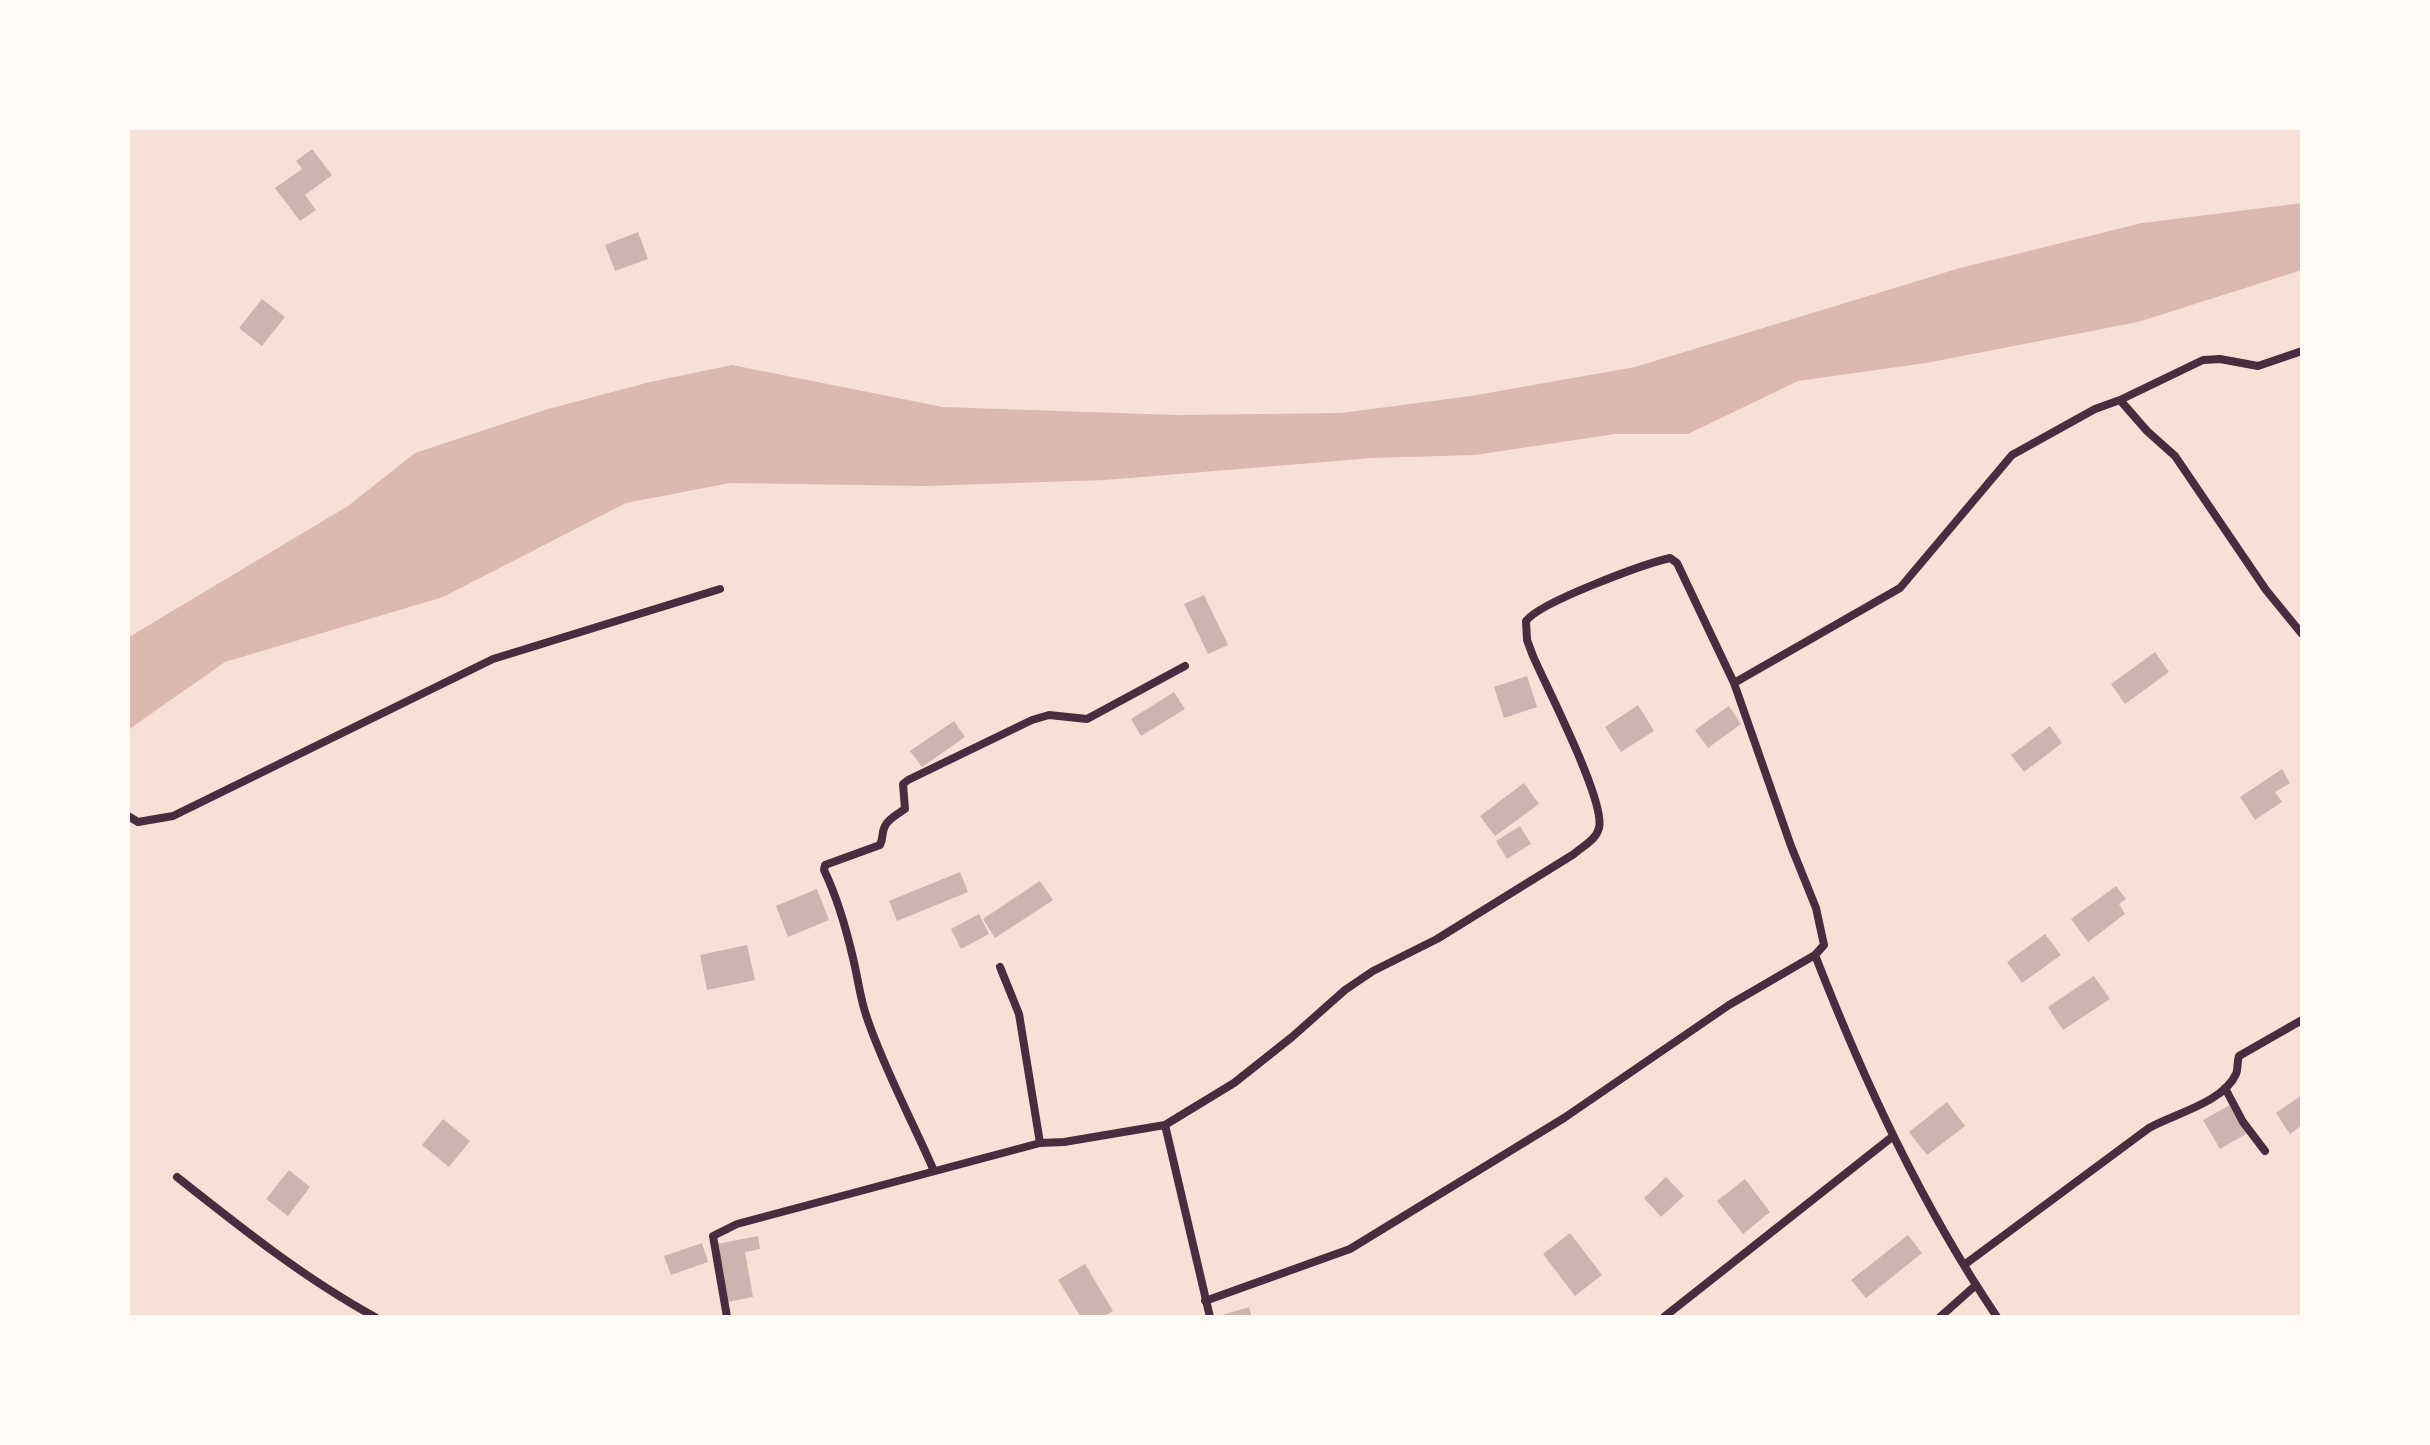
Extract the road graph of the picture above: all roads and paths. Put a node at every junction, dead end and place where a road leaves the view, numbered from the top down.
1 (2302, 351) edge
2 (2120, 400) junction
3 (720, 589) dead end
4 (2302, 634) edge
5 (1185, 666) dead end
6 (1734, 683) junction
7 (128, 816) edge
8 (1815, 955) junction
9 (1000, 967) dead end
10 (2302, 1020) edge
11 (2225, 1088) junction
12 (1165, 1125) junction
13 (1892, 1137) junction
14 (1040, 1143) junction
15 (2265, 1151) dead end
16 (934, 1171) junction
17 (177, 1177) dead end
18 (1964, 1265) junction
19 (1976, 1285) junction
20 (1205, 1301) junction
21 (375, 1317) edge
22 (727, 1317) edge
23 (1210, 1317) edge
24 (1664, 1317) edge
25 (1940, 1317) edge
26 (1997, 1317) edge

1 - 2 street
2 - 4 street
2 - 6 street
3 - 7 street
5 - 16 street
6 - 8 street
6 - 12 street
8 - 13 street
8 - 20 street
9 - 14 street
10 - 11 street
11 - 15 street
11 - 18 street
12 - 14 street
12 - 20 street
13 - 18 street
13 - 24 street
14 - 16 street
16 - 22 street
17 - 21 street
18 - 19 street
19 - 25 street
19 - 26 street
20 - 23 street

